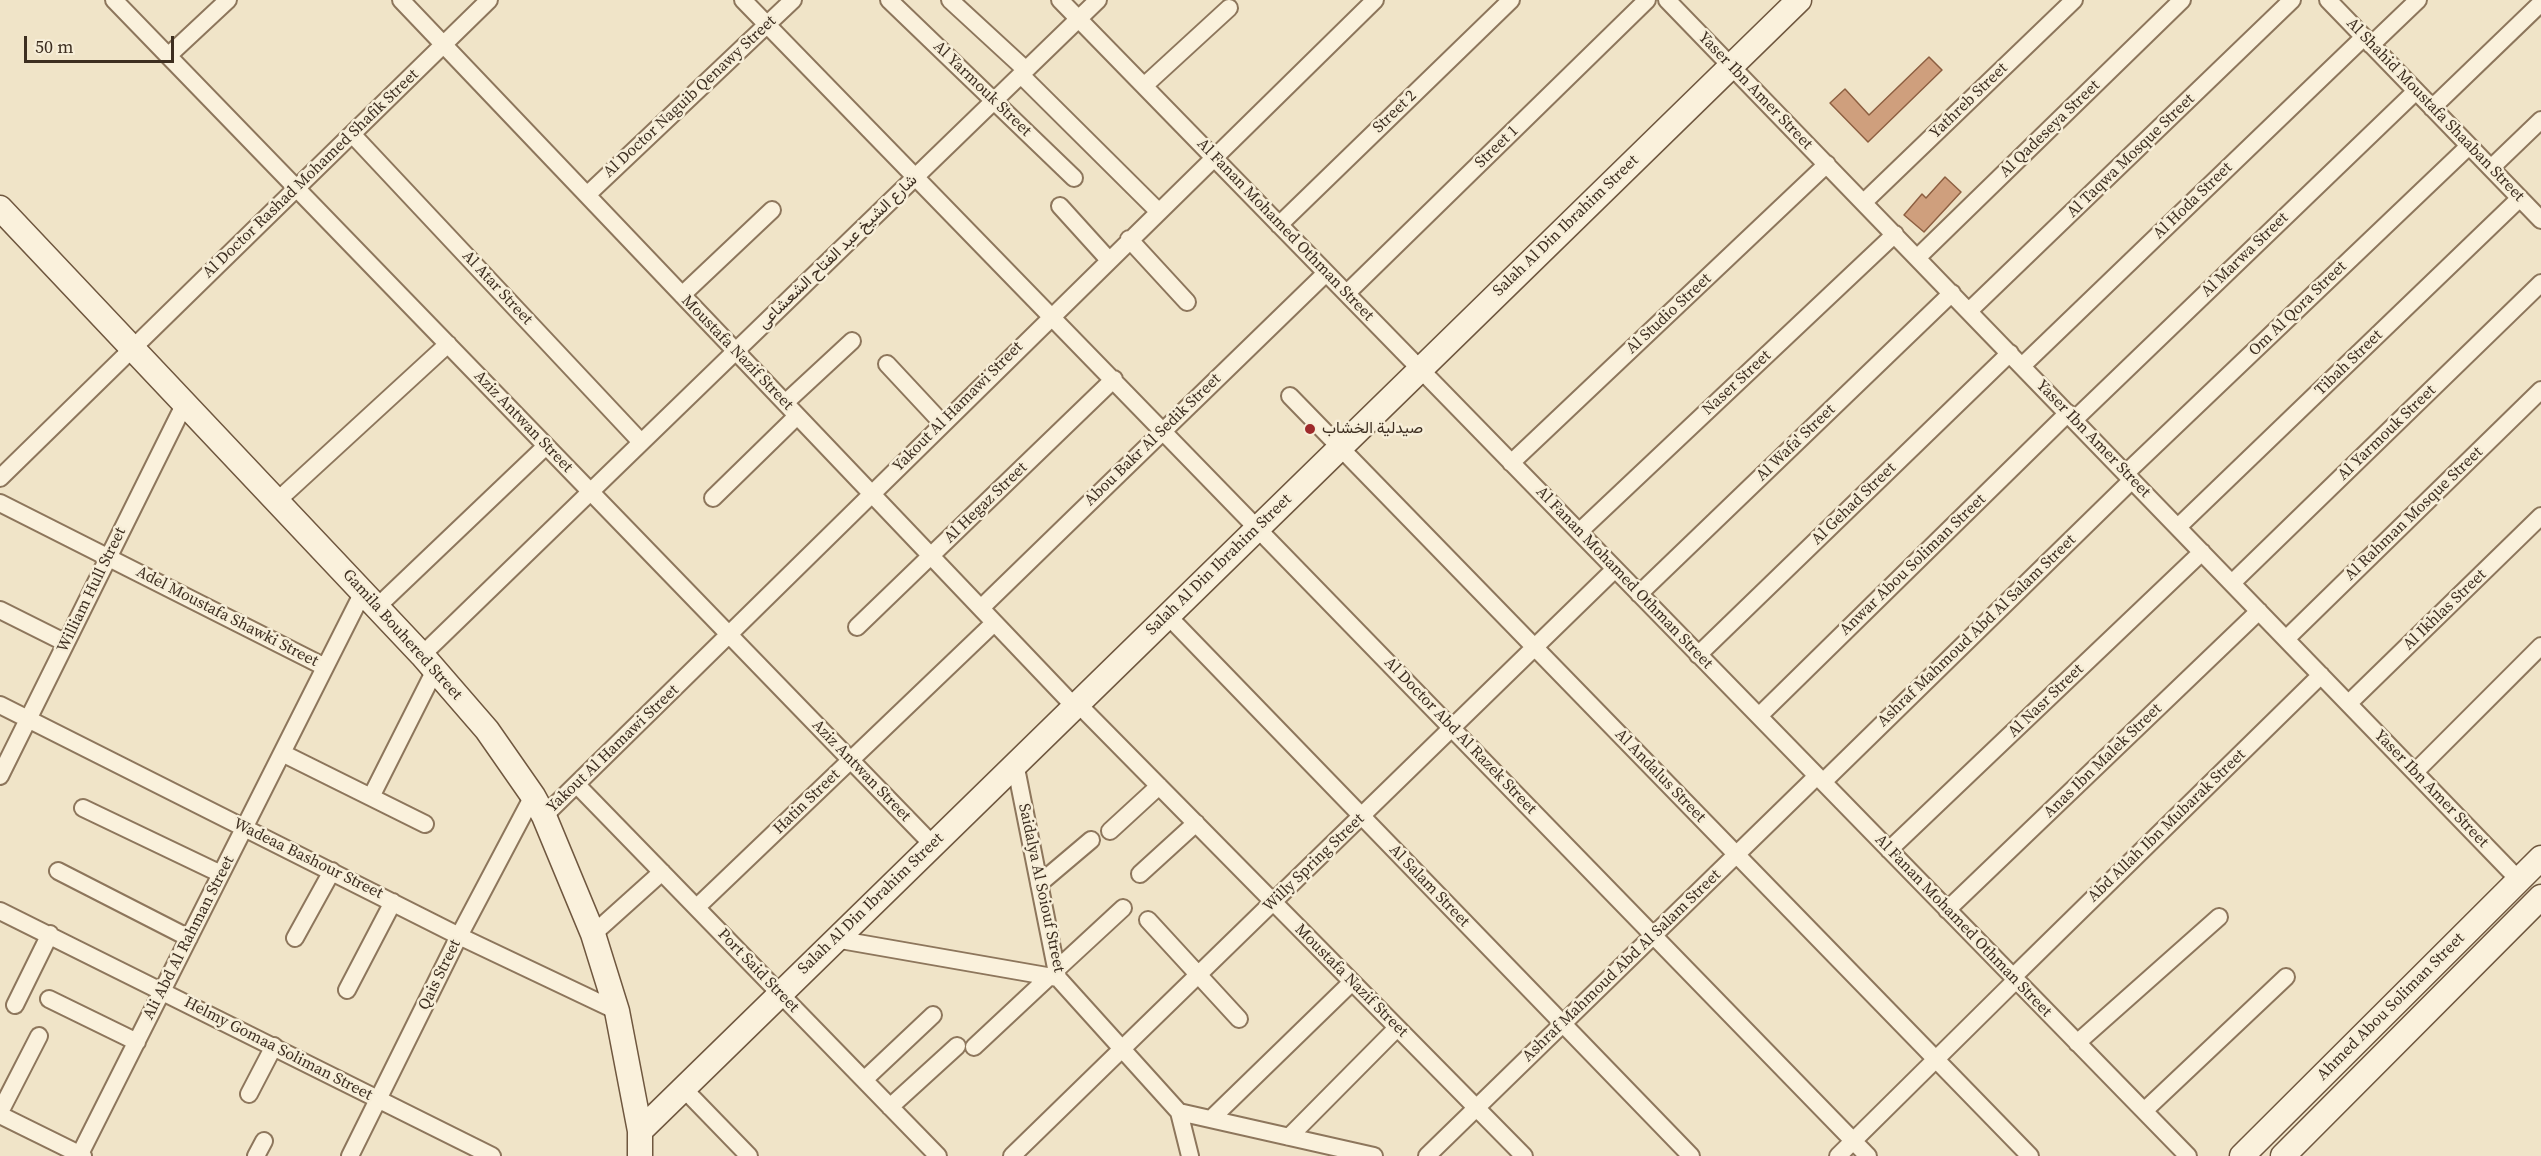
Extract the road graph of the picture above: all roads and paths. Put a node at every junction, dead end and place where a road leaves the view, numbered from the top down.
1 (114, 0) edge
2 (228, 0) edge
3 (401, 0) edge
4 (489, 0) edge
5 (743, 0) edge
6 (793, 0) edge
7 (889, 0) edge
8 (950, 0) edge
9 (1060, 0) edge
10 (1098, 0) edge
11 (1511, 0) edge
12 (1647, 0) edge
13 (1667, 0) edge
14 (1799, 0) edge
15 (2074, 0) edge
16 (2182, 0) edge
17 (2292, 0) edge
18 (2328, 0) edge
19 (2418, 0) edge
20 (1370, 2) edge
21 (2541, 3) edge
22 (1229, 8) dead end
23 (1079, 19) junction
24 (767, 25) junction
25 (2368, 41) junction
26 (444, 45) junction
27 (168, 56) junction
28 (1731, 65) junction
29 (1023, 72) junction
30 (1144, 86) junction
31 (2416, 91) junction
32 (994, 101) junction
33 (2432, 108) junction
34 (2541, 120) edge
35 (352, 134) junction
36 (2469, 146) junction
37 (1214, 158) junction
38 (1827, 164) junction
39 (2491, 168) junction
40 (916, 176) junction
41 (1074, 178) dead end
42 (297, 188) junction
43 (587, 195) junction
44 (2520, 198) junction
45 (1864, 202) junction
46 (1060, 206) dead end
47 (0, 208) edge
48 (772, 210) dead end
49 (1158, 210) junction
50 (2541, 220) edge
51 (1279, 225) junction
52 (1895, 234) junction
53 (1129, 239) junction
54 (1917, 258) junction
55 (1108, 259) junction
56 (1326, 273) junction
57 (2541, 283) edge
58 (1952, 293) junction
59 (1347, 294) junction
60 (682, 295) junction
61 (1187, 302) dead end
62 (1969, 311) junction
63 (1052, 315) junction
64 (852, 340) dead end
65 (448, 344) junction
66 (132, 348) junction
67 (736, 351) junction
68 (2016, 360) junction
69 (887, 364) dead end
70 (1420, 369) junction
71 (1114, 379) junction
72 (2541, 390) edge
73 (1290, 396) dead end
74 (185, 403) junction
75 (785, 403) junction
76 (797, 416) junction
77 (2071, 416) junction
78 (942, 423) junction
79 (1164, 430) junction
80 (641, 442) junction
81 (546, 446) junction
82 (1340, 447) junction
83 (1511, 463) junction
84 (2129, 476) junction
85 (0, 478) edge
86 (591, 492) junction
87 (871, 493) junction
88 (713, 498) dead end
89 (277, 501) junction
90 (0, 503) edge
91 (2541, 516) edge
92 (1257, 527) junction
93 (2178, 527) junction
94 (1579, 532) junction
95 (2202, 552) junction
96 (931, 556) junction
97 (108, 557) junction
98 (1615, 569) junction
99 (2232, 583) junction
100 (1639, 594) junction
101 (370, 600) junction
102 (981, 608) junction
103 (0, 610) edge
104 (2259, 611) junction
105 (1167, 615) junction
106 (994, 623) junction
107 (858, 627) dead end
108 (729, 635) junction
109 (2286, 639) junction
110 (66, 644) junction
111 (2541, 646) edge
112 (1535, 647) junction
113 (1698, 654) junction
114 (429, 663) junction
115 (325, 667) junction
116 (2321, 675) junction
117 (2349, 704) junction
118 (0, 705) edge
119 (1075, 705) junction
120 (1759, 716) junction
121 (28, 719) junction
122 (1452, 727) junction
123 (282, 753) junction
124 (851, 760) junction
125 (1015, 763) junction
126 (2415, 772) junction
127 (0, 776) edge
128 (1820, 779) junction
129 (578, 786) junction
130 (1159, 786) junction
131 (371, 797) junction
132 (538, 806) junction
133 (83, 808) dead end
134 (1362, 816) junction
135 (1196, 823) junction
136 (425, 824) dead end
137 (244, 828) junction
138 (1110, 831) dead end
139 (1091, 840) dead end
140 (932, 844) junction
141 (1889, 850) junction
142 (1736, 855) junction
143 (2541, 858) edge
144 (58, 871) dead end
145 (332, 871) junction
146 (662, 872) junction
147 (221, 874) junction
148 (1140, 874) dead end
149 (2519, 880) junction
150 (1040, 884) junction
151 (2541, 897) edge
152 (393, 902) junction
153 (1273, 902) junction
154 (697, 908) junction
155 (1123, 909) dead end
156 (1947, 910) junction
157 (0, 911) edge
158 (2487, 911) junction
159 (2219, 916) dead end
160 (1148, 920) dead end
161 (2506, 932) junction
162 (50, 934) junction
163 (593, 934) junction
164 (1654, 935) junction
165 (459, 936) junction
166 (189, 938) junction
167 (295, 938) dead end
168 (835, 939) junction
169 (1055, 974) junction
170 (1198, 975) junction
171 (2286, 977) dead end
172 (2015, 979) junction
173 (1352, 982) junction
174 (162, 990) junction
175 (347, 990) dead end
176 (780, 993) junction
177 (49, 999) dead end
178 (15, 1005) dead end
179 (618, 1011) junction
180 (933, 1015) dead end
181 (1239, 1019) dead end
182 (1563, 1024) junction
183 (1397, 1028) junction
184 (39, 1036) dead end
185 (137, 1042) junction
186 (2077, 1043) junction
187 (274, 1046) junction
188 (957, 1046) dead end
189 (974, 1047) dead end
190 (1122, 1049) junction
191 (1936, 1059) junction
192 (864, 1080) junction
193 (683, 1088) junction
194 (249, 1094) dead end
195 (378, 1099) junction
196 (890, 1107) junction
197 (1476, 1108) junction
198 (2144, 1111) junction
199 (1179, 1112) junction
200 (0, 1114) edge
201 (1211, 1119) junction
202 (639, 1131) junction
203 (1289, 1137) junction
204 (1854, 1141) junction
205 (1185, 1153) edge
206 (81, 1156) edge
207 (350, 1156) edge
208 (492, 1156) edge
209 (640, 1156) edge
210 (749, 1156) edge
211 (938, 1156) edge
212 (1012, 1156) edge
213 (1374, 1156) edge
214 (1427, 1156) edge
215 (1524, 1156) edge
216 (1691, 1156) edge
217 (1838, 1156) edge
218 (1869, 1156) edge
219 (2030, 1156) edge
220 (2188, 1156) edge
221 (2242, 1156) edge
222 (2283, 1156) edge

1 - 27 street, Aziz Antwan Street
2 - 27 street
3 - 26 street, Moustafa Nazif Street
4 - 26 street, Al Doctor Rashad Mohamed Shafik Street
5 - 24 street, Al Doctor Abd Al Razek Street
6 - 24 street, Al Doctor Naguib Qenawy Street
7 - 32 street, Al Yarmouk Street
8 - 29 street
9 - 23 street, Al Fanan Mohamed Othman Street
10 - 23 street, شارع الشيخ عبد الفتاح الشعشاعى
11 - 51 street, Street 2
12 - 59 street, Street 1
13 - 28 street, Yaser Ibn Amer Street
14 - 28 main road, Salah Al Din Ibrahim Street
15 - 45 street, Yathreb Street
16 - 54 street, Al Qadeseya Street
17 - 62 street, Al Taqwa Mosque Street
18 - 25 street, Al Shahid Moustafa Shaaban Street
19 - 25 street, Al Hoda Street
20 - 37 street, Yakout Al Hamawi Street
21 - 33 street
22 - 30 street
23 - 29 street, شارع الشيخ عبد الفتاح الشعشاعى
23 - 30 street, Al Fanan Mohamed Othman Street
24 - 40 street, Al Doctor Abd Al Razek Street
24 - 43 street, Al Doctor Naguib Qenawy Street
25 - 31 street, Al Shahid Moustafa Shaaban Street
25 - 68 street, Al Hoda Street
26 - 35 street, Al Doctor Rashad Mohamed Shafik Street
26 - 43 street, Moustafa Nazif Street
27 - 42 street, Aziz Antwan Street
28 - 38 street, Yaser Ibn Amer Street
28 - 70 main road, Salah Al Din Ibrahim Street
29 - 32 street, شارع الشيخ عبد الفتاح الشعشاعى
29 - 49 street
30 - 37 street, Al Fanan Mohamed Othman Street
31 - 33 street, Al Shahid Moustafa Shaaban Street
31 - 77 street, Al Marwa Street
32 - 40 street, شارع الشيخ عبد الفتاح الشعشاعى
32 - 41 street, Al Yarmouk Street
33 - 36 street, Al Shahid Moustafa Shaaban Street
34 - 39 street
35 - 42 street, Al Doctor Rashad Mohamed Shafik Street
35 - 80 street, Al Atar Street
36 - 39 street, Al Shahid Moustafa Shaaban Street
36 - 84 street, Om Al Qora Street
37 - 49 street, Yakout Al Hamawi Street
37 - 51 street, Al Fanan Mohamed Othman Street
38 - 45 street, Yaser Ibn Amer Street
38 - 83 street, Al Studio Street
39 - 44 street, Al Shahid Moustafa Shaaban Street
40 - 63 street, Al Doctor Abd Al Razek Street
40 - 67 street, شارع الشيخ عبد الفتاح الشعشاعى
42 - 65 street, Aziz Antwan Street
42 - 66 street, Al Doctor Rashad Mohamed Shafik Street
43 - 60 street, Moustafa Nazif Street
44 - 50 street, Al Shahid Moustafa Shaaban Street
44 - 93 street, Tibah Street
45 - 52 street, Yaser Ibn Amer Street
46 - 55 street
47 - 66 main road, Gamila Bouhered Street
48 - 60 street
49 - 53 street, Yakout Al Hamawi Street
51 - 56 street, Al Fanan Mohamed Othman Street
52 - 54 street, Yaser Ibn Amer Street
52 - 94 street, Naser Street
53 - 55 street, Yakout Al Hamawi Street
53 - 61 street
54 - 58 street, Yaser Ibn Amer Street
55 - 63 street, Yakout Al Hamawi Street
56 - 59 street, Al Fanan Mohamed Othman Street
56 - 79 street, Abou Bakr Al Sedik Street
57 - 99 street, Al Yarmouk Street
58 - 62 street, Yaser Ibn Amer Street
58 - 100 street, Al Wafa' Street
59 - 70 street, Al Fanan Mohamed Othman Street
60 - 67 street, Moustafa Nazif Street
62 - 68 street, Yaser Ibn Amer Street
63 - 71 street, Al Doctor Abd Al Razek Street
63 - 78 street, Yakout Al Hamawi Street
64 - 75 street
65 - 81 street, Aziz Antwan Street
65 - 89 street
66 - 74 main road, Gamila Bouhered Street
66 - 85 street, Al Doctor Rashad Mohamed Shafik Street
67 - 75 street, Moustafa Nazif Street
67 - 80 street, شارع الشيخ عبد الفتاح الشعشاعى
68 - 77 street, Yaser Ibn Amer Street
68 - 113 street, Al Gehad Street
69 - 78 street
70 - 82 main road, Salah Al Din Ibrahim Street
70 - 83 street, Al Fanan Mohamed Othman Street
71 - 79 street, Al Doctor Abd Al Razek Street
71 - 96 street, Al Hegaz Street
72 - 109 street, Al Rahman Mosque Street
73 - 82 street, Al Andalus Street
74 - 89 main road, Gamila Bouhered Street
74 - 97 street, William Hull Street
75 - 76 street, Moustafa Nazif Street
76 - 87 street, Moustafa Nazif Street
76 - 88 street
77 - 84 street, Yaser Ibn Amer Street
77 - 120 street, Anwar Abou Soliman Street
78 - 87 street, Yakout Al Hamawi Street
79 - 92 street, Al Doctor Abd Al Razek Street
79 - 102 street, Abou Bakr Al Sedik Street
80 - 86 street, شارع الشيخ عبد الفتاح الشعشاعى
81 - 86 street, Aziz Antwan Street
81 - 101 street, Ali Abd Al Rahman Street
82 - 92 main road, Salah Al Din Ibrahim Street
82 - 112 street, Al Andalus Street
83 - 94 street, Al Fanan Mohamed Othman Street
84 - 93 street, Yaser Ibn Amer Street
84 - 128 street, Ashraf Mahmoud Abd Al Salam Street
86 - 108 street, Aziz Antwan Street
86 - 114 street, شارع الشيخ عبد الفتاح الشعشاعى
87 - 96 street, Moustafa Nazif Street
87 - 108 street, Yakout Al Hamawi Street
89 - 101 main road, Gamila Bouhered Street
90 - 97 street, Adel Moustafa Shawki Street
91 - 117 street, Al Ikhlas Street
92 - 105 main road, Salah Al Din Ibrahim Street
92 - 122 street, Al Doctor Abd Al Razek Street
93 - 95 street, Yaser Ibn Amer Street
94 - 98 street, Al Fanan Mohamed Othman Street
95 - 99 street, Yaser Ibn Amer Street
95 - 141 street, Al Nasr Street
96 - 102 street, Moustafa Nazif Street
96 - 107 street, Al Hegaz Street
97 - 110 street, William Hull Street
97 - 115 street, Adel Moustafa Shawki Street
98 - 100 street, Al Fanan Mohamed Othman Street
98 - 112 street, Willy Spring Street
99 - 104 street, Yaser Ibn Amer Street
100 - 113 street, Al Fanan Mohamed Othman Street
101 - 114 main road, Gamila Bouhered Street
101 - 115 street, Ali Abd Al Rahman Street
102 - 106 street, Moustafa Nazif Street
103 - 110 street
104 - 109 street, Yaser Ibn Amer Street
104 - 156 street, Anas Ibn Malek Street
105 - 119 main road, Salah Al Din Ibrahim Street
105 - 134 street, Al Salam Street
106 - 119 street, Moustafa Nazif Street
106 - 124 street, Hatin Street
108 - 124 street, Aziz Antwan Street
108 - 129 street, Yakout Al Hamawi Street
109 - 116 street, Yaser Ibn Amer Street
110 - 121 street, William Hull Street
111 - 126 street
112 - 122 street, Willy Spring Street
112 - 142 street, Al Andalus Street
113 - 120 street, Al Fanan Mohamed Othman Street
114 - 131 street, شارع الشيخ عبد الفتاح الشعشاعى
114 - 132 main road, Gamila Bouhered Street
115 - 123 street, Ali Abd Al Rahman Street
116 - 117 street, Yaser Ibn Amer Street
116 - 172 street, Abd Allah Ibn Mubarak Street
117 - 126 street, Yaser Ibn Amer Street
118 - 121 street, Wadeaa Bashour Street
119 - 125 main road, Salah Al Din Ibrahim Street
119 - 130 street, Moustafa Nazif Street
120 - 128 street, Al Fanan Mohamed Othman Street
121 - 127 street, William Hull Street
121 - 137 street, Wadeaa Bashour Street
122 - 134 street, Willy Spring Street
122 - 164 street, Al Doctor Abd Al Razek Street
123 - 131 street
123 - 137 street, Ali Abd Al Rahman Street
124 - 140 street, Aziz Antwan Street
124 - 154 street, Hatin Street
125 - 140 main road, Salah Al Din Ibrahim Street
125 - 150 street, Saidalya Al Soiouf Street
126 - 149 street, Yaser Ibn Amer Street
128 - 141 street, Al Fanan Mohamed Othman Street
128 - 142 street, Ashraf Mahmoud Abd Al Salam Street
129 - 132 street, Yakout Al Hamawi Street
129 - 146 street, Port Said Street
130 - 135 street, Moustafa Nazif Street
130 - 138 street
131 - 136 street
132 - 163 main road, Gamila Bouhered Street
132 - 165 street, Qais Street
133 - 147 street
134 - 153 street, Willy Spring Street
134 - 182 street, Al Salam Street
135 - 148 street
135 - 153 street, Moustafa Nazif Street
137 - 145 street, Wadeaa Bashour Street
137 - 147 street, Ali Abd Al Rahman Street
139 - 150 street
140 - 168 main road, Salah Al Din Ibrahim Street
141 - 156 street, Al Fanan Mohamed Othman Street
142 - 164 street, Ashraf Mahmoud Abd Al Salam Street
142 - 191 street, Al Andalus Street
143 - 149 main road, Ahmed Abou Soliman Street
144 - 166 street
145 - 152 street, Wadeaa Bashour Street
145 - 167 street
146 - 154 street, Port Said Street
146 - 163 street
147 - 166 street, Ali Abd Al Rahman Street
149 - 158 main road, Ahmed Abou Soliman Street
150 - 169 street, Saidalya Al Soiouf Street
151 - 161 main road, Ahmed Abou Soliman Street
152 - 165 street, Wadeaa Bashour Street
152 - 175 street
153 - 170 street, Willy Spring Street
153 - 173 street, Moustafa Nazif Street
154 - 176 street, Port Said Street
155 - 169 street
156 - 172 street, Al Fanan Mohamed Othman Street
157 - 162 street, Helmy Gomaa Soliman Street
158 - 161 main road
158 - 221 main road, Ahmed Abou Soliman Street
159 - 186 street
160 - 170 street
161 - 222 main road, Ahmed Abou Soliman Street
162 - 174 street, Helmy Gomaa Soliman Street
162 - 178 street
163 - 179 main road, Gamila Bouhered Street
164 - 182 street, Ashraf Mahmoud Abd Al Salam Street
164 - 204 street, Al Doctor Abd Al Razek Street
165 - 179 street, Wadeaa Bashour Street
165 - 195 street, Qais Street
166 - 174 street, Ali Abd Al Rahman Street
168 - 169 street
168 - 176 main road, Salah Al Din Ibrahim Street
169 - 189 street
169 - 190 street, Saidalya Al Soiouf Street
170 - 181 street
170 - 190 street, Willy Spring Street
171 - 198 street
172 - 186 street, Al Fanan Mohamed Othman Street
172 - 191 street, Abd Allah Ibn Mubarak Street
173 - 183 street, Moustafa Nazif Street
173 - 201 street
174 - 185 street, Ali Abd Al Rahman Street
174 - 187 street, Helmy Gomaa Soliman Street
176 - 192 street, Port Said Street
176 - 193 main road, Salah Al Din Ibrahim Street
177 - 185 street
179 - 202 main road, Gamila Bouhered Street
180 - 192 street
182 - 197 street, Ashraf Mahmoud Abd Al Salam Street
182 - 216 street, Al Salam Street
183 - 197 street, Moustafa Nazif Street
183 - 203 street
184 - 200 street
185 - 206 street, Ali Abd Al Rahman Street
186 - 198 street, Al Fanan Mohamed Othman Street
187 - 194 street
187 - 195 street, Helmy Gomaa Soliman Street
188 - 196 street
190 - 199 street, Saidalya Al Soiouf Street
190 - 212 street, Willy Spring Street
191 - 204 street, Abd Allah Ibn Mubarak Street
191 - 219 street, Al Andalus Street
192 - 196 street, Port Said Street
193 - 202 main road, Salah Al Din Ibrahim Street
193 - 210 street
195 - 207 street, Qais Street
195 - 208 street, Helmy Gomaa Soliman Street
196 - 211 street, Port Said Street
197 - 214 street, Ashraf Mahmoud Abd Al Salam Street
197 - 215 street, Moustafa Nazif Street
198 - 220 street, Al Fanan Mohamed Othman Street
199 - 201 street
199 - 205 street
200 - 206 street
201 - 203 street
202 - 209 main road, Gamila Bouhered Street
203 - 213 street
204 - 217 street, Abd Allah Ibn Mubarak Street
204 - 218 street, Al Doctor Abd Al Razek Street

